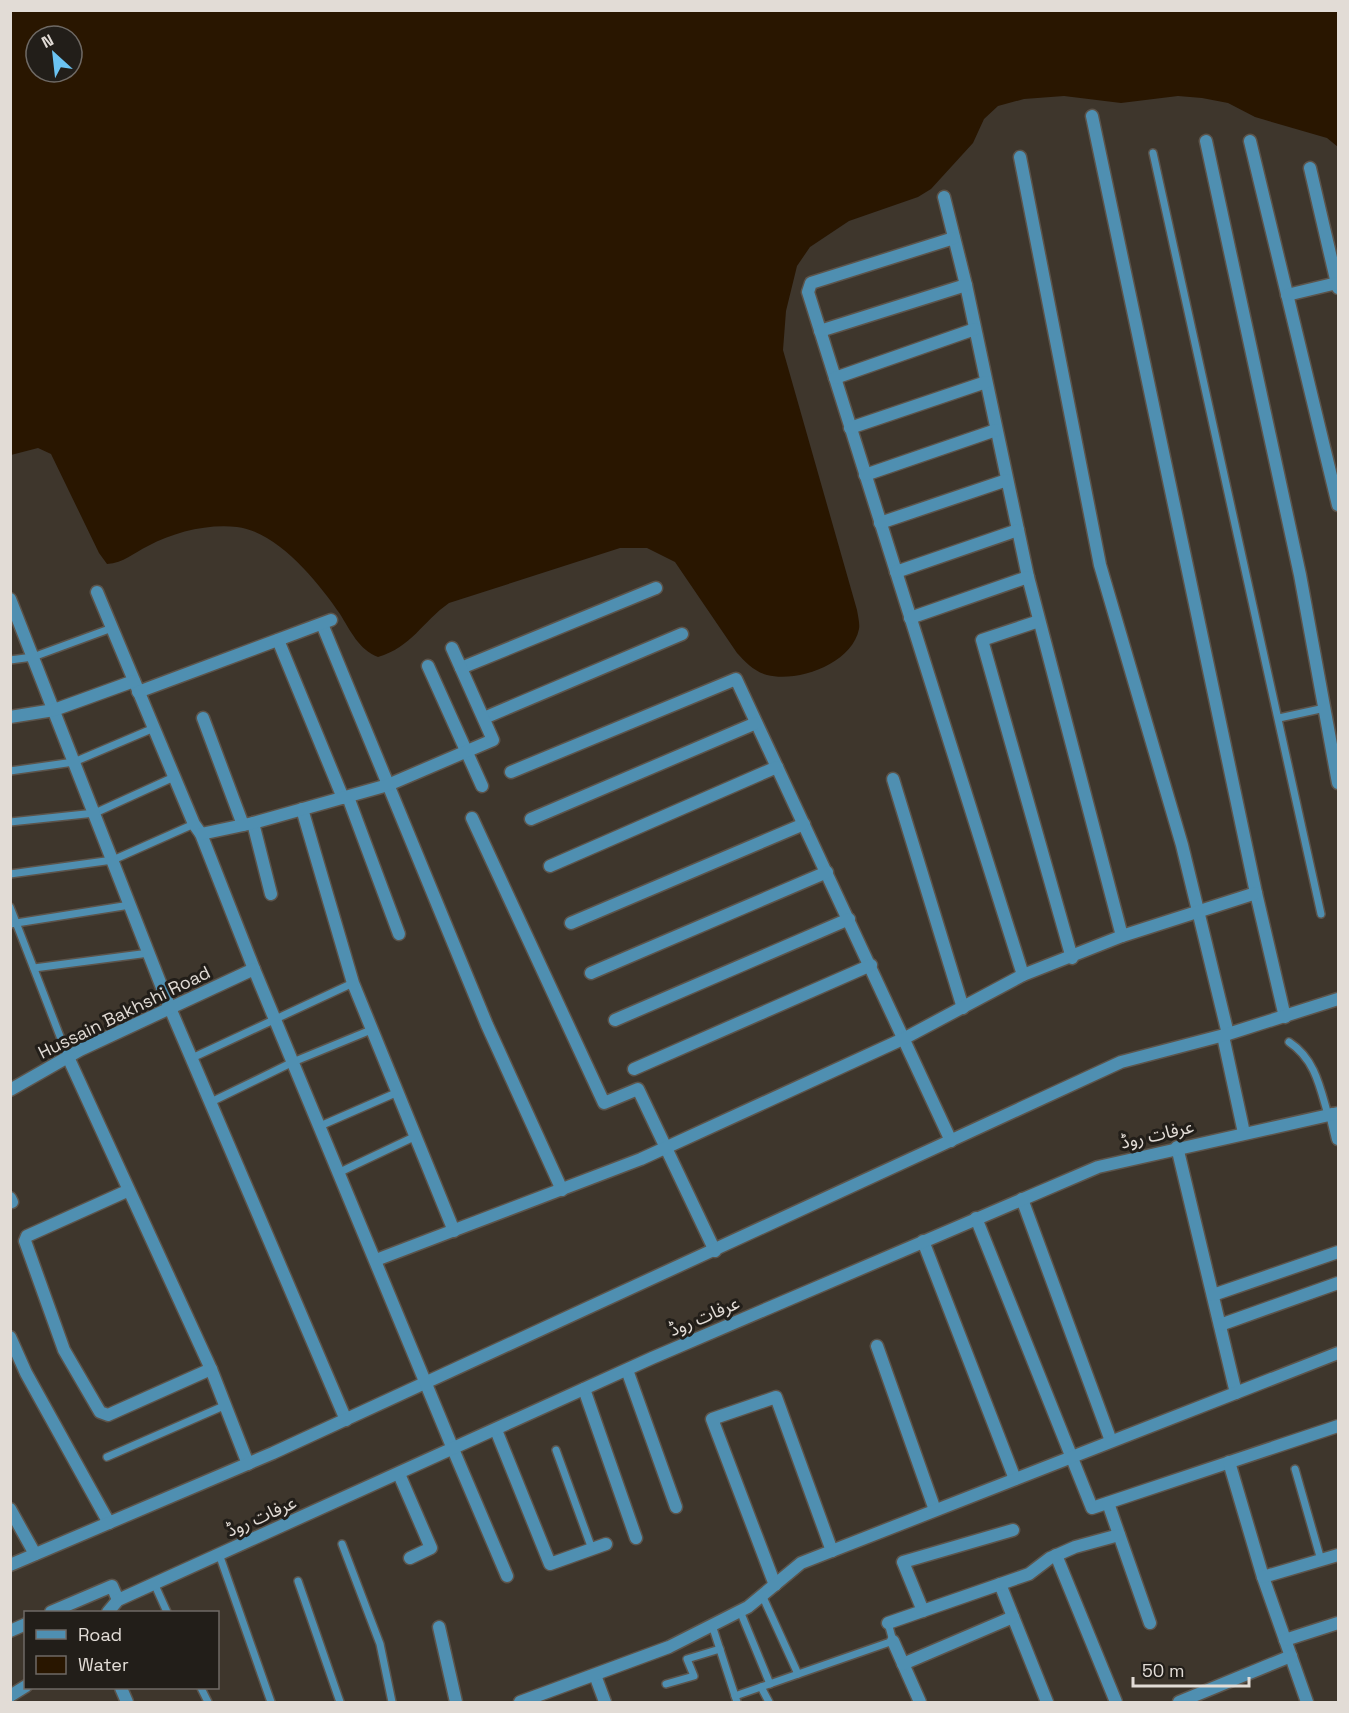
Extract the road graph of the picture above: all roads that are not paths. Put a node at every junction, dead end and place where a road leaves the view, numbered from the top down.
1 (1092, 116) dead end
2 (1206, 141) dead end
3 (1250, 141) dead end
4 (1153, 153) dead end
5 (1020, 158) dead end
6 (1310, 168) dead end
7 (944, 197) dead end
8 (954, 238) junction
9 (966, 285) junction
10 (1338, 286) edge
11 (1287, 295) junction
12 (975, 329) junction
13 (820, 331) junction
14 (835, 378) junction
15 (986, 382) junction
16 (850, 428) junction
17 (996, 430) junction
18 (865, 475) junction
19 (1007, 480) junction
20 (1338, 505) edge
21 (880, 523) junction
22 (1018, 530) junction
23 (896, 572) junction
24 (1028, 577) junction
25 (656, 588) dead end
26 (97, 592) dead end
27 (11, 603) edge
28 (910, 618) junction
29 (1039, 621) junction
30 (112, 628) junction
31 (682, 633) dead end
32 (278, 640) junction
33 (452, 648) dead end
34 (33, 657) junction
35 (10, 660) edge
36 (428, 666) dead end
37 (461, 668) junction
38 (136, 686) junction
39 (1325, 708) junction
40 (54, 710) junction
41 (10, 717) edge
42 (203, 718) dead end
43 (484, 718) junction
44 (1279, 718) junction
45 (756, 723) junction
46 (154, 728) junction
47 (466, 751) junction
48 (74, 762) junction
49 (777, 767) junction
50 (10, 771) edge
51 (511, 772) dead end
52 (174, 777) junction
53 (893, 779) dead end
54 (1338, 783) edge
55 (388, 784) junction
56 (482, 786) dead end
57 (346, 798) junction
58 (302, 809) junction
59 (94, 813) junction
60 (472, 818) dead end
61 (531, 819) dead end
62 (10, 822) edge
63 (248, 824) junction
64 (804, 824) junction
65 (197, 829) junction
66 (112, 860) junction
67 (550, 866) dead end
68 (827, 872) junction
69 (10, 874) edge
70 (1256, 893) junction
71 (271, 894) dead end
72 (130, 905) junction
73 (10, 907) edge
74 (1198, 913) junction
75 (1321, 914) dead end
76 (849, 919) junction
77 (571, 923) dead end
78 (14, 924) edge
79 (399, 934) dead end
80 (1122, 936) junction
81 (149, 953) junction
82 (1072, 958) junction
83 (871, 965) junction
84 (34, 968) junction
85 (254, 969) junction
86 (591, 973) dead end
87 (1023, 975) junction
88 (353, 983) junction
89 (1338, 999) edge
90 (170, 1008) junction
91 (963, 1008) junction
92 (275, 1017) junction
93 (1285, 1017) junction
94 (615, 1020) dead end
95 (371, 1030) junction
96 (1226, 1035) junction
97 (905, 1038) junction
98 (1289, 1042) dead end
99 (68, 1057) junction
100 (192, 1058) junction
101 (293, 1062) junction
102 (634, 1069) dead end
103 (11, 1088) edge
104 (398, 1092) junction
105 (211, 1102) junction
106 (1333, 1114) edge
107 (320, 1126) junction
108 (1244, 1133) junction
109 (416, 1136) junction
110 (1338, 1139) edge
111 (951, 1141) junction
112 (1177, 1147) junction
113 (665, 1148) junction
114 (340, 1172) junction
115 (562, 1190) junction
116 (128, 1191) junction
117 (1022, 1199) junction
118 (976, 1218) junction
119 (454, 1231) junction
120 (923, 1241) junction
121 (715, 1251) junction
122 (1338, 1252) edge
123 (376, 1260) junction
124 (1338, 1283) edge
125 (1213, 1295) junction
126 (1220, 1325) junction
127 (10, 1337) edge
128 (877, 1346) dead end
129 (1338, 1353) edge
130 (211, 1369) junction
131 (627, 1370) junction
132 (426, 1383) junction
133 (584, 1389) junction
134 (1236, 1393) junction
135 (226, 1405) junction
136 (346, 1420) junction
137 (1338, 1426) edge
138 (496, 1430) junction
139 (1112, 1441) junction
140 (453, 1449) junction
141 (556, 1450) dead end
142 (1073, 1456) junction
143 (107, 1457) dead end
144 (1229, 1462) junction
145 (249, 1464) junction
146 (1295, 1469) dead end
147 (399, 1474) junction
148 (1015, 1479) junction
149 (1107, 1503) junction
150 (676, 1507) dead end
151 (934, 1510) junction
152 (11, 1512) edge
153 (109, 1523) junction
154 (1013, 1530) dead end
155 (1119, 1535) junction
156 (636, 1538) dead end
157 (342, 1544) dead end
158 (606, 1544) dead end
159 (592, 1550) junction
160 (832, 1551) junction
161 (35, 1554) junction
162 (219, 1554) junction
163 (1056, 1555) junction
164 (1338, 1555) edge
165 (410, 1558) dead end
166 (1321, 1560) junction
167 (10, 1565) edge
168 (507, 1576) dead end
169 (1263, 1577) junction
170 (298, 1581) dead end
171 (154, 1583) junction
172 (1000, 1584) junction
173 (775, 1585) junction
174 (762, 1595) junction
175 (118, 1600) junction
176 (53, 1611) edge
177 (109, 1611) edge
178 (167, 1611) edge
179 (740, 1611) junction
180 (923, 1611) junction
181 (1013, 1617) junction
182 (888, 1623) joint
183 (1150, 1623) dead end
184 (1338, 1623) edge
185 (24, 1625) edge
186 (712, 1625) junction
187 (439, 1627) dead end
188 (10, 1631) edge
189 (1286, 1640) junction
190 (893, 1641) junction
191 (720, 1649) junction
192 (1291, 1656) junction
193 (903, 1664) junction
194 (595, 1674) junction
195 (798, 1674) junction
196 (666, 1684) dead end
197 (770, 1684) junction
198 (761, 1687) junction
199 (24, 1688) edge
200 (11, 1699) edge
201 (736, 1699) edge
202 (271, 1702) edge
203 (340, 1702) edge
204 (392, 1702) edge
205 (456, 1702) edge
206 (520, 1702) edge
207 (605, 1702) edge
208 (769, 1702) edge
209 (920, 1702) edge
210 (1047, 1702) edge
211 (1116, 1702) edge
212 (1179, 1702) edge
213 (1307, 1702) edge

1 - 70 street
2 - 39 street
3 - 11 street
4 - 44 lane
5 - 74 street
6 - 10 street
7 - 8 street
8 - 9 street
8 - 13 street
9 - 12 street
9 - 13 street
10 - 11 street
11 - 20 street
12 - 14 street
12 - 15 street
13 - 14 street
14 - 16 street
15 - 16 street
15 - 17 street
16 - 18 street
17 - 18 street
17 - 19 street
18 - 21 street
19 - 21 street
19 - 22 street
21 - 23 street
22 - 23 street
22 - 24 street
23 - 28 street
24 - 28 street
24 - 29 street
25 - 37 street
26 - 30 street
27 - 34 street
28 - 87 street
29 - 80 street
29 - 82 street
30 - 34 lane
30 - 38 street
31 - 43 street
32 - 38 street
32 - 55 street
32 - 57 street
33 - 37 street
34 - 35 lane
34 - 40 street
36 - 47 street
37 - 43 street
38 - 40 street
38 - 46 street
39 - 44 lane
39 - 54 street
40 - 41 street
40 - 48 street
42 - 63 street
43 - 47 street
44 - 75 lane
45 - 49 street
45 - 51 street
45 - 61 street
46 - 48 lane
46 - 52 street
47 - 55 street
47 - 56 street
48 - 50 lane
48 - 59 street
49 - 64 street
49 - 67 street
52 - 59 lane
52 - 65 street
53 - 91 street
55 - 57 street
55 - 115 street
57 - 58 street
57 - 79 street
58 - 63 street
58 - 88 street
59 - 62 lane
59 - 66 street
60 - 113 street
63 - 65 street
63 - 71 street
64 - 68 street
64 - 77 street
65 - 66 lane
65 - 85 street
66 - 69 lane
66 - 72 street
68 - 76 street
68 - 86 street
70 - 74 street
70 - 93 street
72 - 78 lane
72 - 81 street
73 - 78 lane
74 - 80 street
74 - 96 street
76 - 83 street
76 - 94 street
78 - 84 lane
80 - 82 street
81 - 84 lane
81 - 90 street
82 - 87 street
83 - 97 street
83 - 102 street
84 - 99 lane
85 - 90 street, Hussain Bakhshi Road
85 - 92 street
87 - 91 street
88 - 92 lane
88 - 95 street
89 - 93 street
90 - 99 street, Hussain Bakhshi Road
90 - 100 street
91 - 97 street
92 - 100 lane
92 - 101 street
93 - 96 street
95 - 101 lane
95 - 104 street
96 - 108 street
96 - 111 street
97 - 111 street
97 - 113 street
98 - 106 lane
99 - 103 street, Hussain Bakhshi Road
99 - 116 street
100 - 105 street
101 - 105 lane
101 - 107 street
104 - 107 lane
104 - 109 street
105 - 136 street
106 - 108 street, عرفات روڈ
106 - 110 street
107 - 114 street
108 - 112 street, عرفات روڈ
109 - 114 lane
109 - 119 street
111 - 121 street
112 - 117 street, عرفات روڈ
112 - 125 street
113 - 115 street
113 - 121 street
114 - 123 street
115 - 119 street
116 - 130 street
116 - 130 street
117 - 118 street, عرفات روڈ
117 - 139 street
118 - 120 street, عرفات روڈ
118 - 142 street
119 - 123 street
120 - 131 street, عرفات روڈ
120 - 148 street
121 - 132 street
122 - 125 street
123 - 132 street
124 - 126 street
125 - 126 street
126 - 134 street
127 - 153 street
128 - 151 street
129 - 134 street
130 - 135 street
131 - 133 street, عرفات روڈ
131 - 150 street
132 - 136 street
132 - 140 street
133 - 138 street, عرفات روڈ
133 - 156 street
134 - 139 street
135 - 143 lane
135 - 145 street
136 - 145 street
137 - 144 street
138 - 140 street, عرفات روڈ
138 - 159 street
139 - 142 street
140 - 147 street, عرفات روڈ
140 - 168 street
141 - 159 lane
142 - 148 street
142 - 149 street
144 - 149 street
144 - 169 street
145 - 153 street
146 - 166 lane
147 - 162 street, عرفات روڈ
147 - 165 street
148 - 151 street
149 - 155 street
151 - 160 street
152 - 161 street
153 - 161 street
154 - 180 street
155 - 163 street
155 - 183 street
157 - 204 lane
158 - 159 street
160 - 173 street
160 - 173 street
161 - 167 street
162 - 171 street, عرفات روڈ
162 - 202 lane
163 - 172 street
163 - 211 street
164 - 166 street
166 - 169 street
169 - 189 street
170 - 203 lane
171 - 175 street, عرفات روڈ
171 - 178 lane
172 - 180 street
172 - 181 street
173 - 174 street
174 - 179 street
174 - 195 lane
175 - 176 street
175 - 177 street, عرفات روڈ
179 - 186 street
179 - 197 lane
180 - 182 street
181 - 193 street
181 - 210 street
182 - 190 lane
184 - 189 street
185 - 188 street
186 - 191 lane
186 - 194 street
187 - 205 street
189 - 192 street
190 - 193 street
190 - 195 lane
191 - 196 lane
191 - 201 lane
192 - 212 street
192 - 213 street
193 - 209 street
194 - 206 street
194 - 207 street
195 - 197 lane
197 - 198 lane
198 - 201 lane
198 - 208 lane
199 - 200 street

